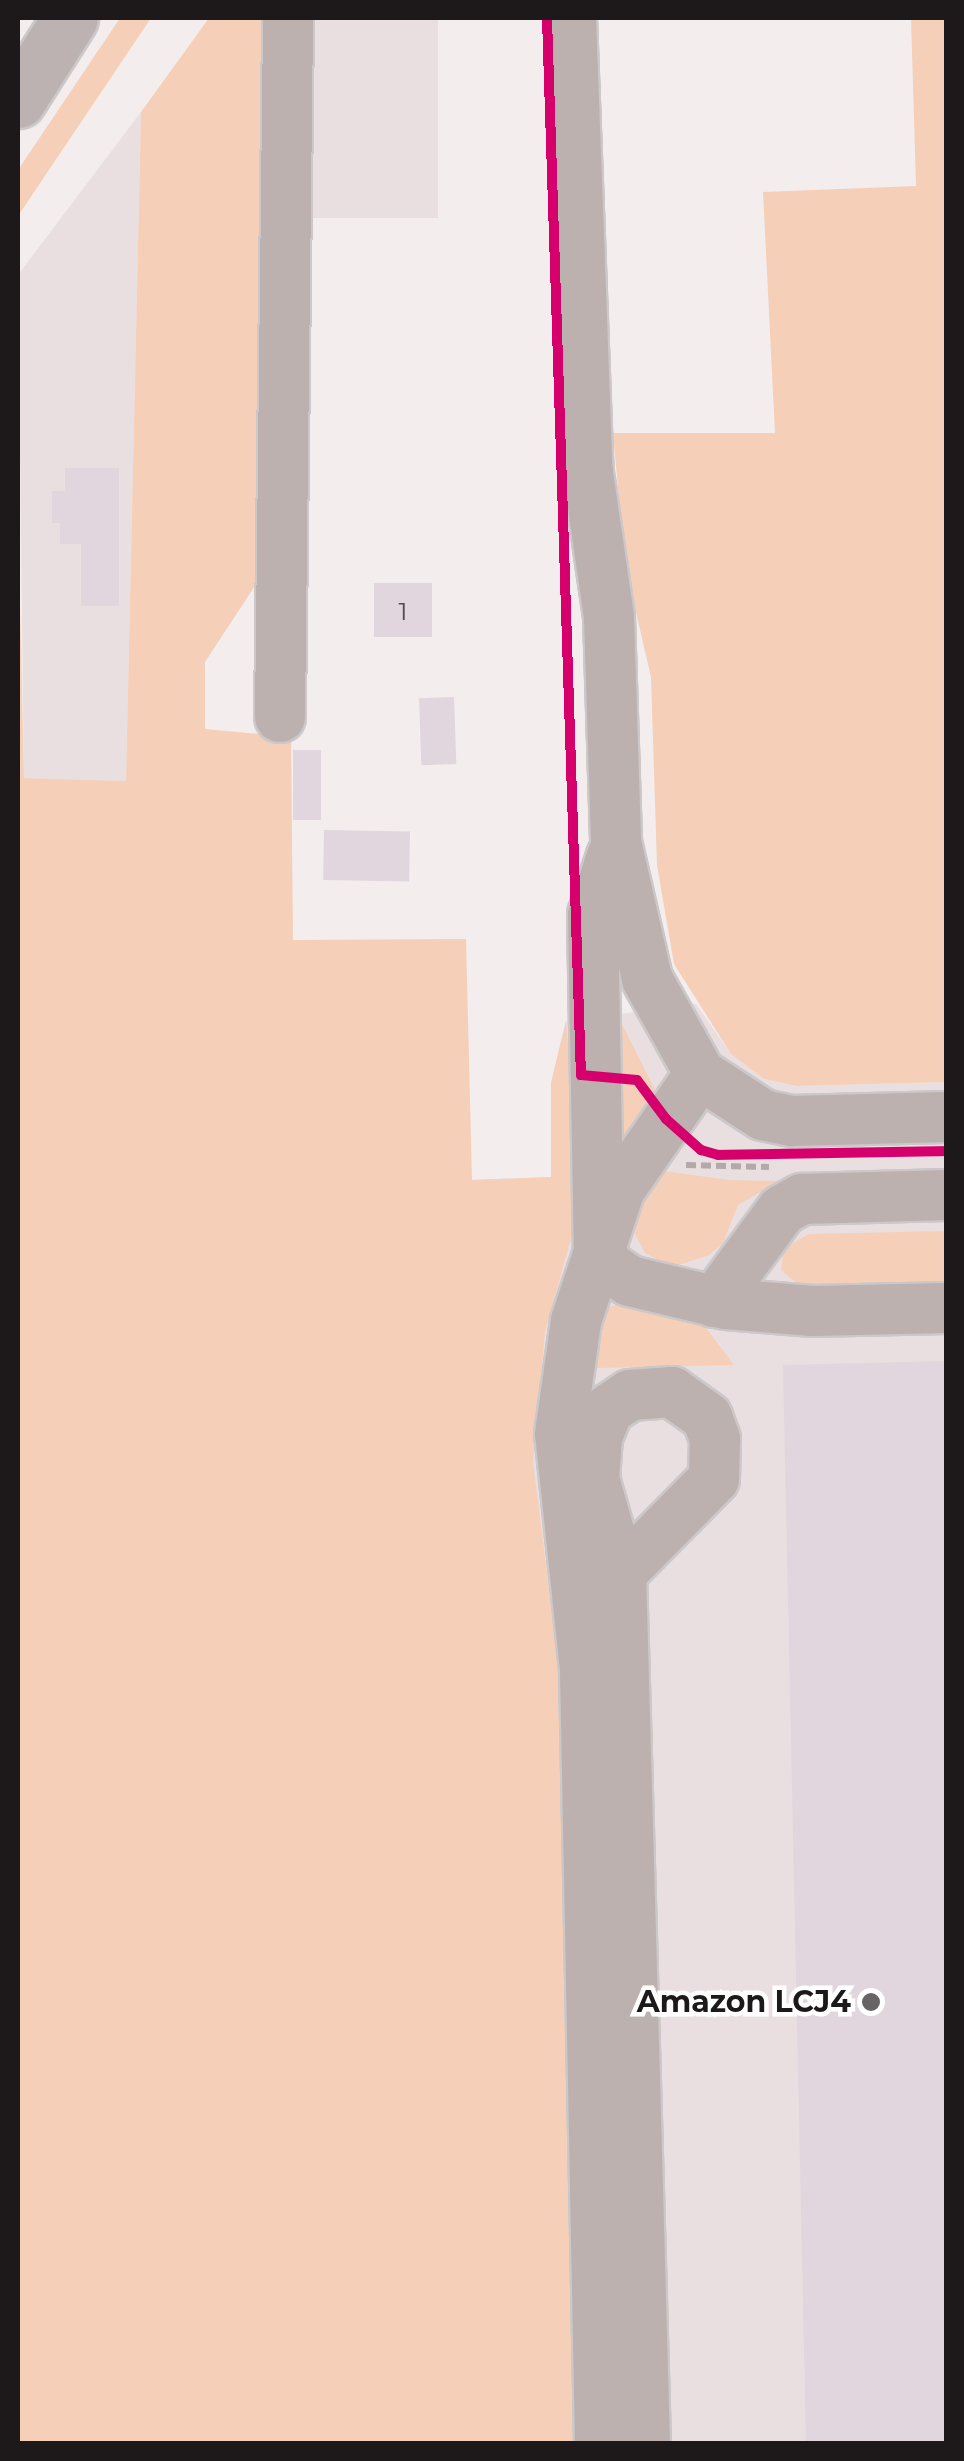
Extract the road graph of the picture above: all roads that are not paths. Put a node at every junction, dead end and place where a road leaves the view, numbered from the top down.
1 (70, 18) edge
2 (288, 18) edge
3 (572, 18) edge
4 (18, 100) edge
5 (280, 717) dead end
6 (616, 842) junction
7 (700, 1074) junction
8 (946, 1117) edge
9 (946, 1195) edge
10 (600, 1250) junction
11 (714, 1302) junction
12 (946, 1308) edge
13 (621, 1574) dead end
14 (600, 2444) edge
15 (645, 2444) edge

1 - 4 main road
2 - 5 lane
3 - 6 lane
6 - 7 lane
6 - 10 lane
7 - 8 lane
7 - 10 lane
9 - 11 lane
10 - 11 lane
10 - 14 lane
11 - 12 lane
13 - 15 lane

